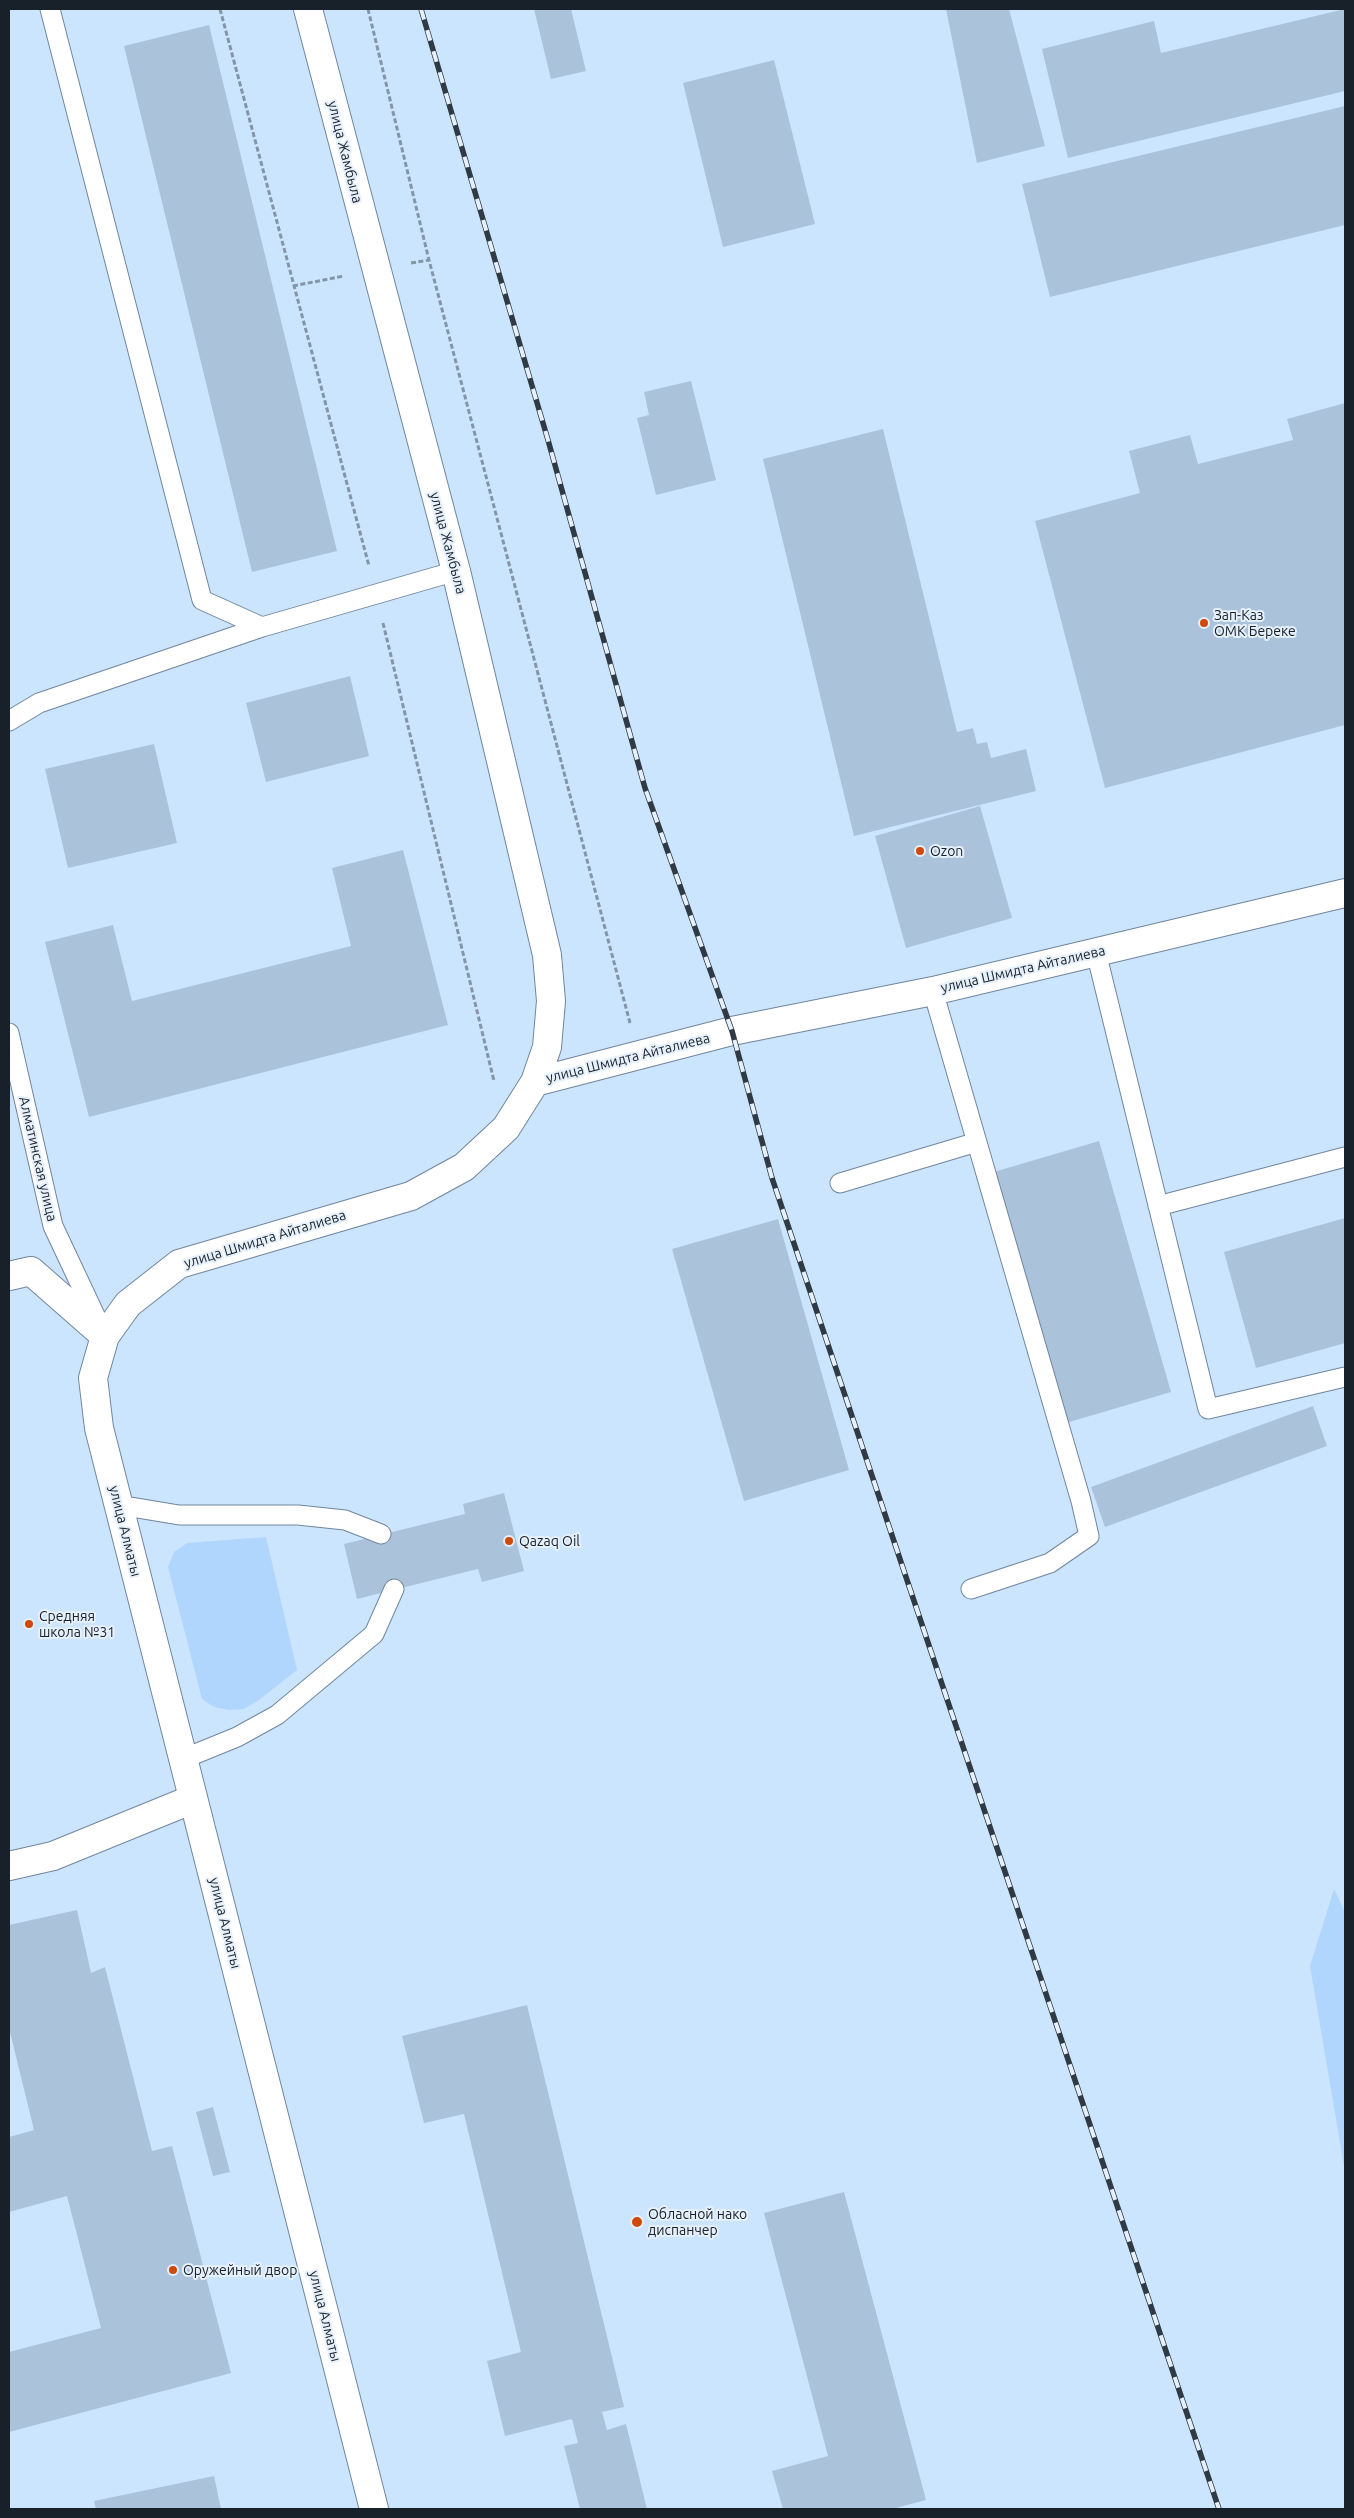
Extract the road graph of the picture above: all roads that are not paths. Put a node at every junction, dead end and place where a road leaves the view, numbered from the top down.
1 (50, 9) edge
2 (308, 9) edge
3 (456, 571) junction
4 (262, 627) junction
5 (9, 721) edge
6 (1345, 893) edge
7 (1096, 952) junction
8 (933, 991) junction
9 (9, 1033) edge
10 (535, 1082) junction
11 (977, 1142) junction
12 (1345, 1157) edge
13 (840, 1183) dead end
14 (1158, 1206) junction
15 (9, 1276) edge
16 (105, 1336) junction
17 (1345, 1377) edge
18 (119, 1505) junction
19 (381, 1534) dead end
20 (394, 1589) dead end
21 (971, 1589) dead end
22 (183, 1759) junction
23 (193, 1799) junction
24 (9, 1866) edge
25 (374, 2509) edge

1 - 4 lane
2 - 3 street, улица Жамбыла
3 - 4 lane
3 - 10 street, улица Жамбыла
4 - 5 lane
6 - 7 street, улица Шмидта Айталиева
7 - 8 street, улица Шмидта Айталиева
7 - 14 lane
8 - 10 street, улица Шмидта Айталиева
8 - 11 lane
9 - 16 lane, Алматинская улица
10 - 16 street, улица Шмидта Айталиева
11 - 13 lane
11 - 21 lane
12 - 14 lane
14 - 17 lane
15 - 16 street
16 - 18 street, улица Алматы
18 - 19 lane
18 - 22 street, улица Алматы
20 - 22 lane
22 - 23 street, улица Алматы
23 - 24 street
23 - 25 street, улица Алматы

